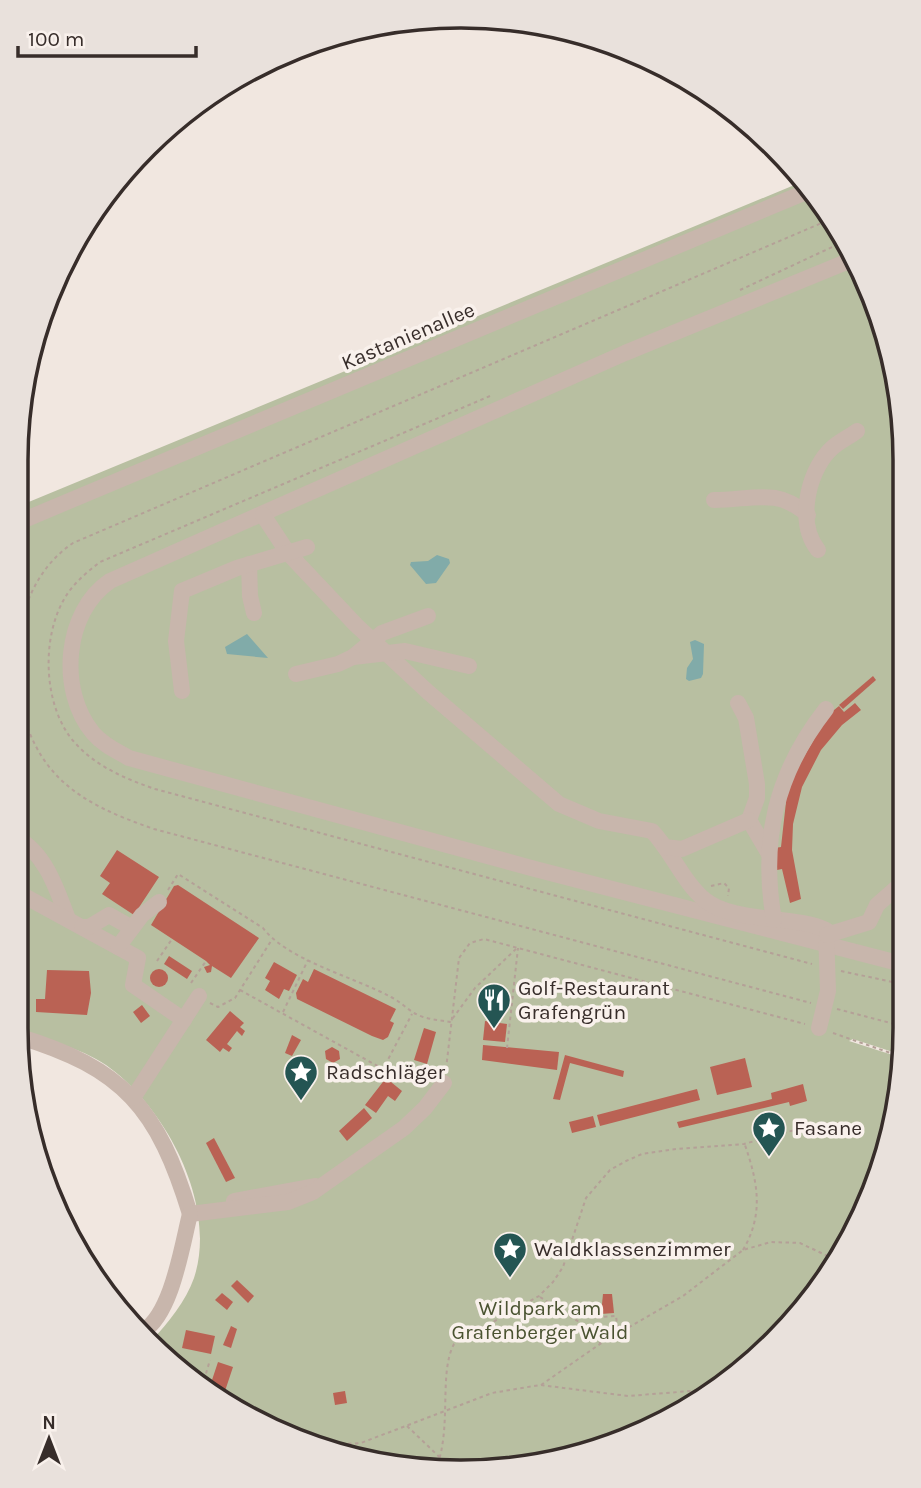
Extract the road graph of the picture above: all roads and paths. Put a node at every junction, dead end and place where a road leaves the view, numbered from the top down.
1 (801, 194) edge
2 (822, 223) edge
3 (836, 245) edge
4 (845, 263) edge
5 (740, 289) dead end
6 (490, 397) dead end
7 (857, 431) dead end
8 (714, 500) dead end
9 (262, 515) junction
10 (808, 515) junction
11 (28, 518) edge
12 (307, 547) dead end
13 (818, 550) dead end
14 (288, 553) junction
15 (249, 564) junction
16 (86, 573) dead end
17 (28, 600) edge
18 (254, 613) dead end
19 (428, 616) dead end
20 (374, 640) junction
21 (386, 653) junction
22 (353, 657) junction
23 (470, 666) dead end
24 (296, 674) dead end
25 (182, 691) dead end
26 (738, 703) dead end
27 (826, 709) dead end
28 (28, 733) edge
29 (750, 820) junction
30 (28, 846) edge
31 (665, 846) junction
32 (769, 854) junction
33 (893, 891) edge
34 (28, 898) edge
35 (159, 902) joint
36 (774, 920) junction
37 (75, 923) junction
38 (132, 928) junction
39 (172, 939) dead end
40 (271, 940) junction
41 (828, 940) junction
42 (118, 947) junction
43 (518, 947) junction
44 (308, 959) junction
45 (157, 961) dead end
46 (206, 961) dead end
47 (893, 961) edge
48 (195, 990) junction
49 (240, 990) junction
50 (825, 1006) junction
51 (283, 1013) junction
52 (413, 1013) junction
53 (184, 1020) junction
54 (450, 1021) junction
55 (893, 1024) edge
56 (819, 1028) junction
57 (28, 1040) edge
58 (507, 1048) dead end
59 (892, 1054) edge
60 (444, 1083) joint
61 (134, 1098) junction
62 (840, 1123) dead end
63 (744, 1144) junction
64 (190, 1214) junction
65 (743, 1250) junction
66 (828, 1256) edge
67 (539, 1297) junction
68 (149, 1327) edge
69 (598, 1334) junction
70 (619, 1334) junction
71 (600, 1344) junction
72 (210, 1360) dead end
73 (205, 1377) edge
74 (540, 1385) junction
75 (695, 1391) edge
76 (447, 1408) junction
77 (406, 1425) junction
78 (345, 1444) edge
79 (440, 1459) joint

1 - 11 street, Kastanienallee
2 - 17 path
3 - 5 path
4 - 9 street
6 - 16 path
7 - 10 street
8 - 10 street
9 - 14 street
9 - 41 street
10 - 13 street
12 - 14 street
14 - 15 street
14 - 20 street
15 - 18 street
15 - 25 street
19 - 20 street
20 - 21 street
20 - 22 street
21 - 22 street
21 - 23 street
21 - 31 street
22 - 24 street
26 - 29 street
27 - 32 street
28 - 50 path
29 - 31 street
29 - 32 street
30 - 37 street
31 - 36 street
32 - 36 street
33 - 41 street
34 - 37 street
35 - 38 street
35 - 40 path
36 - 41 street
37 - 38 street
37 - 42 street
38 - 42 street
39 - 45 path
40 - 44 path
40 - 49 path
41 - 47 street
41 - 50 street
42 - 53 street
43 - 54 path
43 - 54 path
43 - 56 path
43 - 58 path
44 - 51 path
44 - 52 path
46 - 48 path
48 - 49 path
48 - 53 street
49 - 51 path
50 - 55 path
50 - 56 street
51 - 52 path
52 - 54 path
53 - 61 street
54 - 60 path
56 - 59 path
57 - 61 street
60 - 64 street
61 - 64 street
62 - 63 path
63 - 65 path
63 - 67 path
64 - 68 street
65 - 66 path
65 - 70 path
67 - 69 path
67 - 76 path
69 - 70 path
69 - 71 path
70 - 71 path
71 - 74 path
72 - 73 path
74 - 75 path
74 - 76 path
76 - 77 path
76 - 79 path
77 - 78 path
77 - 79 path

